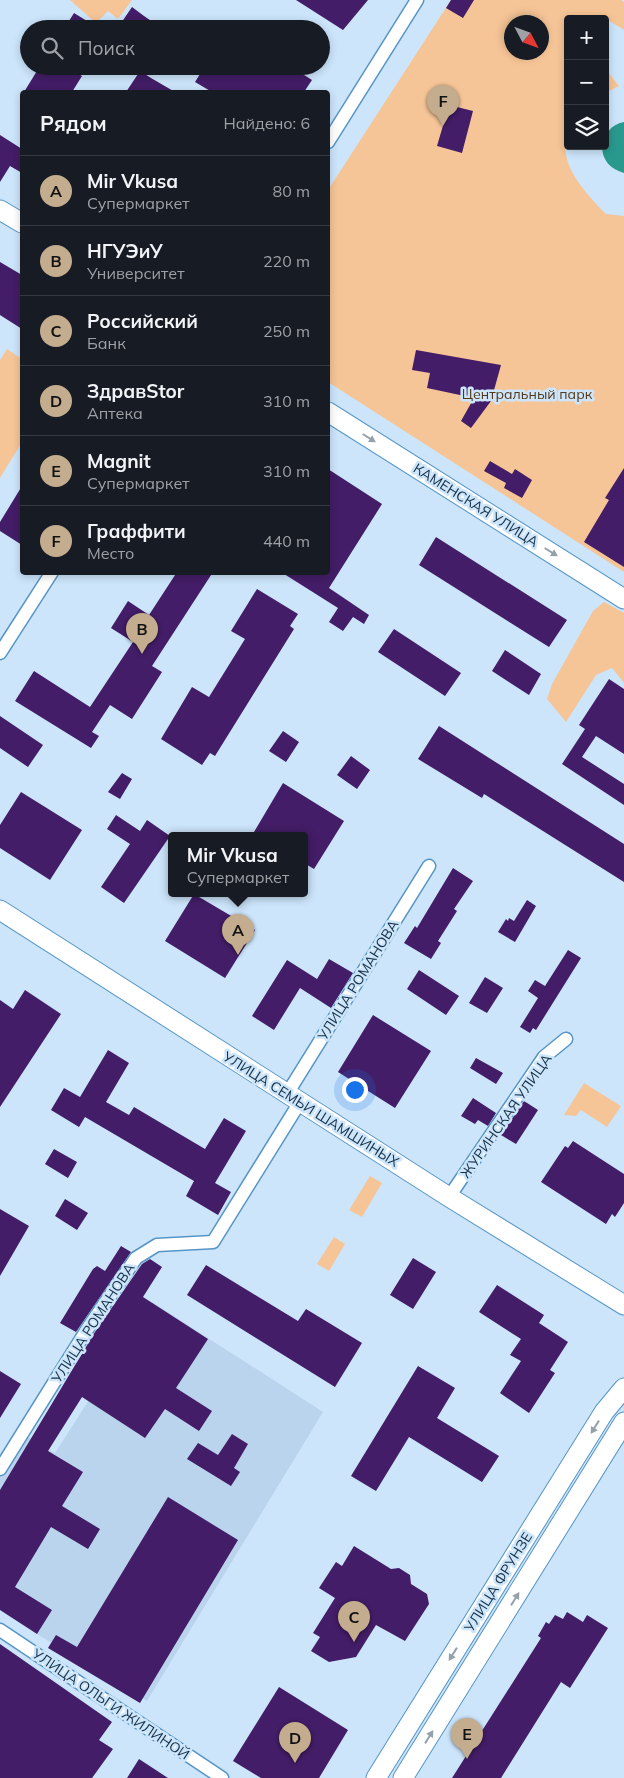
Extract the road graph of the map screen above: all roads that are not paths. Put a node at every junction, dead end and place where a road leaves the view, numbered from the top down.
1 (418, 0) edge
2 (330, 139) edge
3 (0, 211) edge
4 (20, 222) edge
5 (330, 413) edge
6 (50, 575) edge
7 (624, 599) edge
8 (0, 653) edge
9 (429, 866) dead end
10 (0, 910) edge
11 (566, 1039) dead end
12 (293, 1098) junction
13 (449, 1197) junction
14 (624, 1305) edge
15 (624, 1388) edge
16 (624, 1422) edge
17 (0, 1470) edge
18 (0, 1630) edge
19 (222, 1778) edge
20 (376, 1778) edge
21 (404, 1778) edge

1 - 2 street
3 - 4 street
5 -> 7 street, КАМЕНСКАЯ УЛИЦА
6 - 8 street
9 - 12 street, УЛИЦА РОМАНОВА
10 - 12 street, УЛИЦА СЕМЬИ ШАМШИНЫХ
11 - 13 street, ЖУРИНСКАЯ УЛИЦА
12 - 13 street, УЛИЦА СЕМЬИ ШАМШИНЫХ
12 - 17 street, УЛИЦА РОМАНОВА
13 - 14 street, УЛИЦА СЕМЬИ ШАМШИНЫХ
15 -> 20 street, УЛИЦА ФРУНЗЕ
21 -> 16 street, УЛИЦА ФРУНЗЕ
18 - 19 street, УЛИЦА ОЛЬГИ ЖИЛИНОЙ

